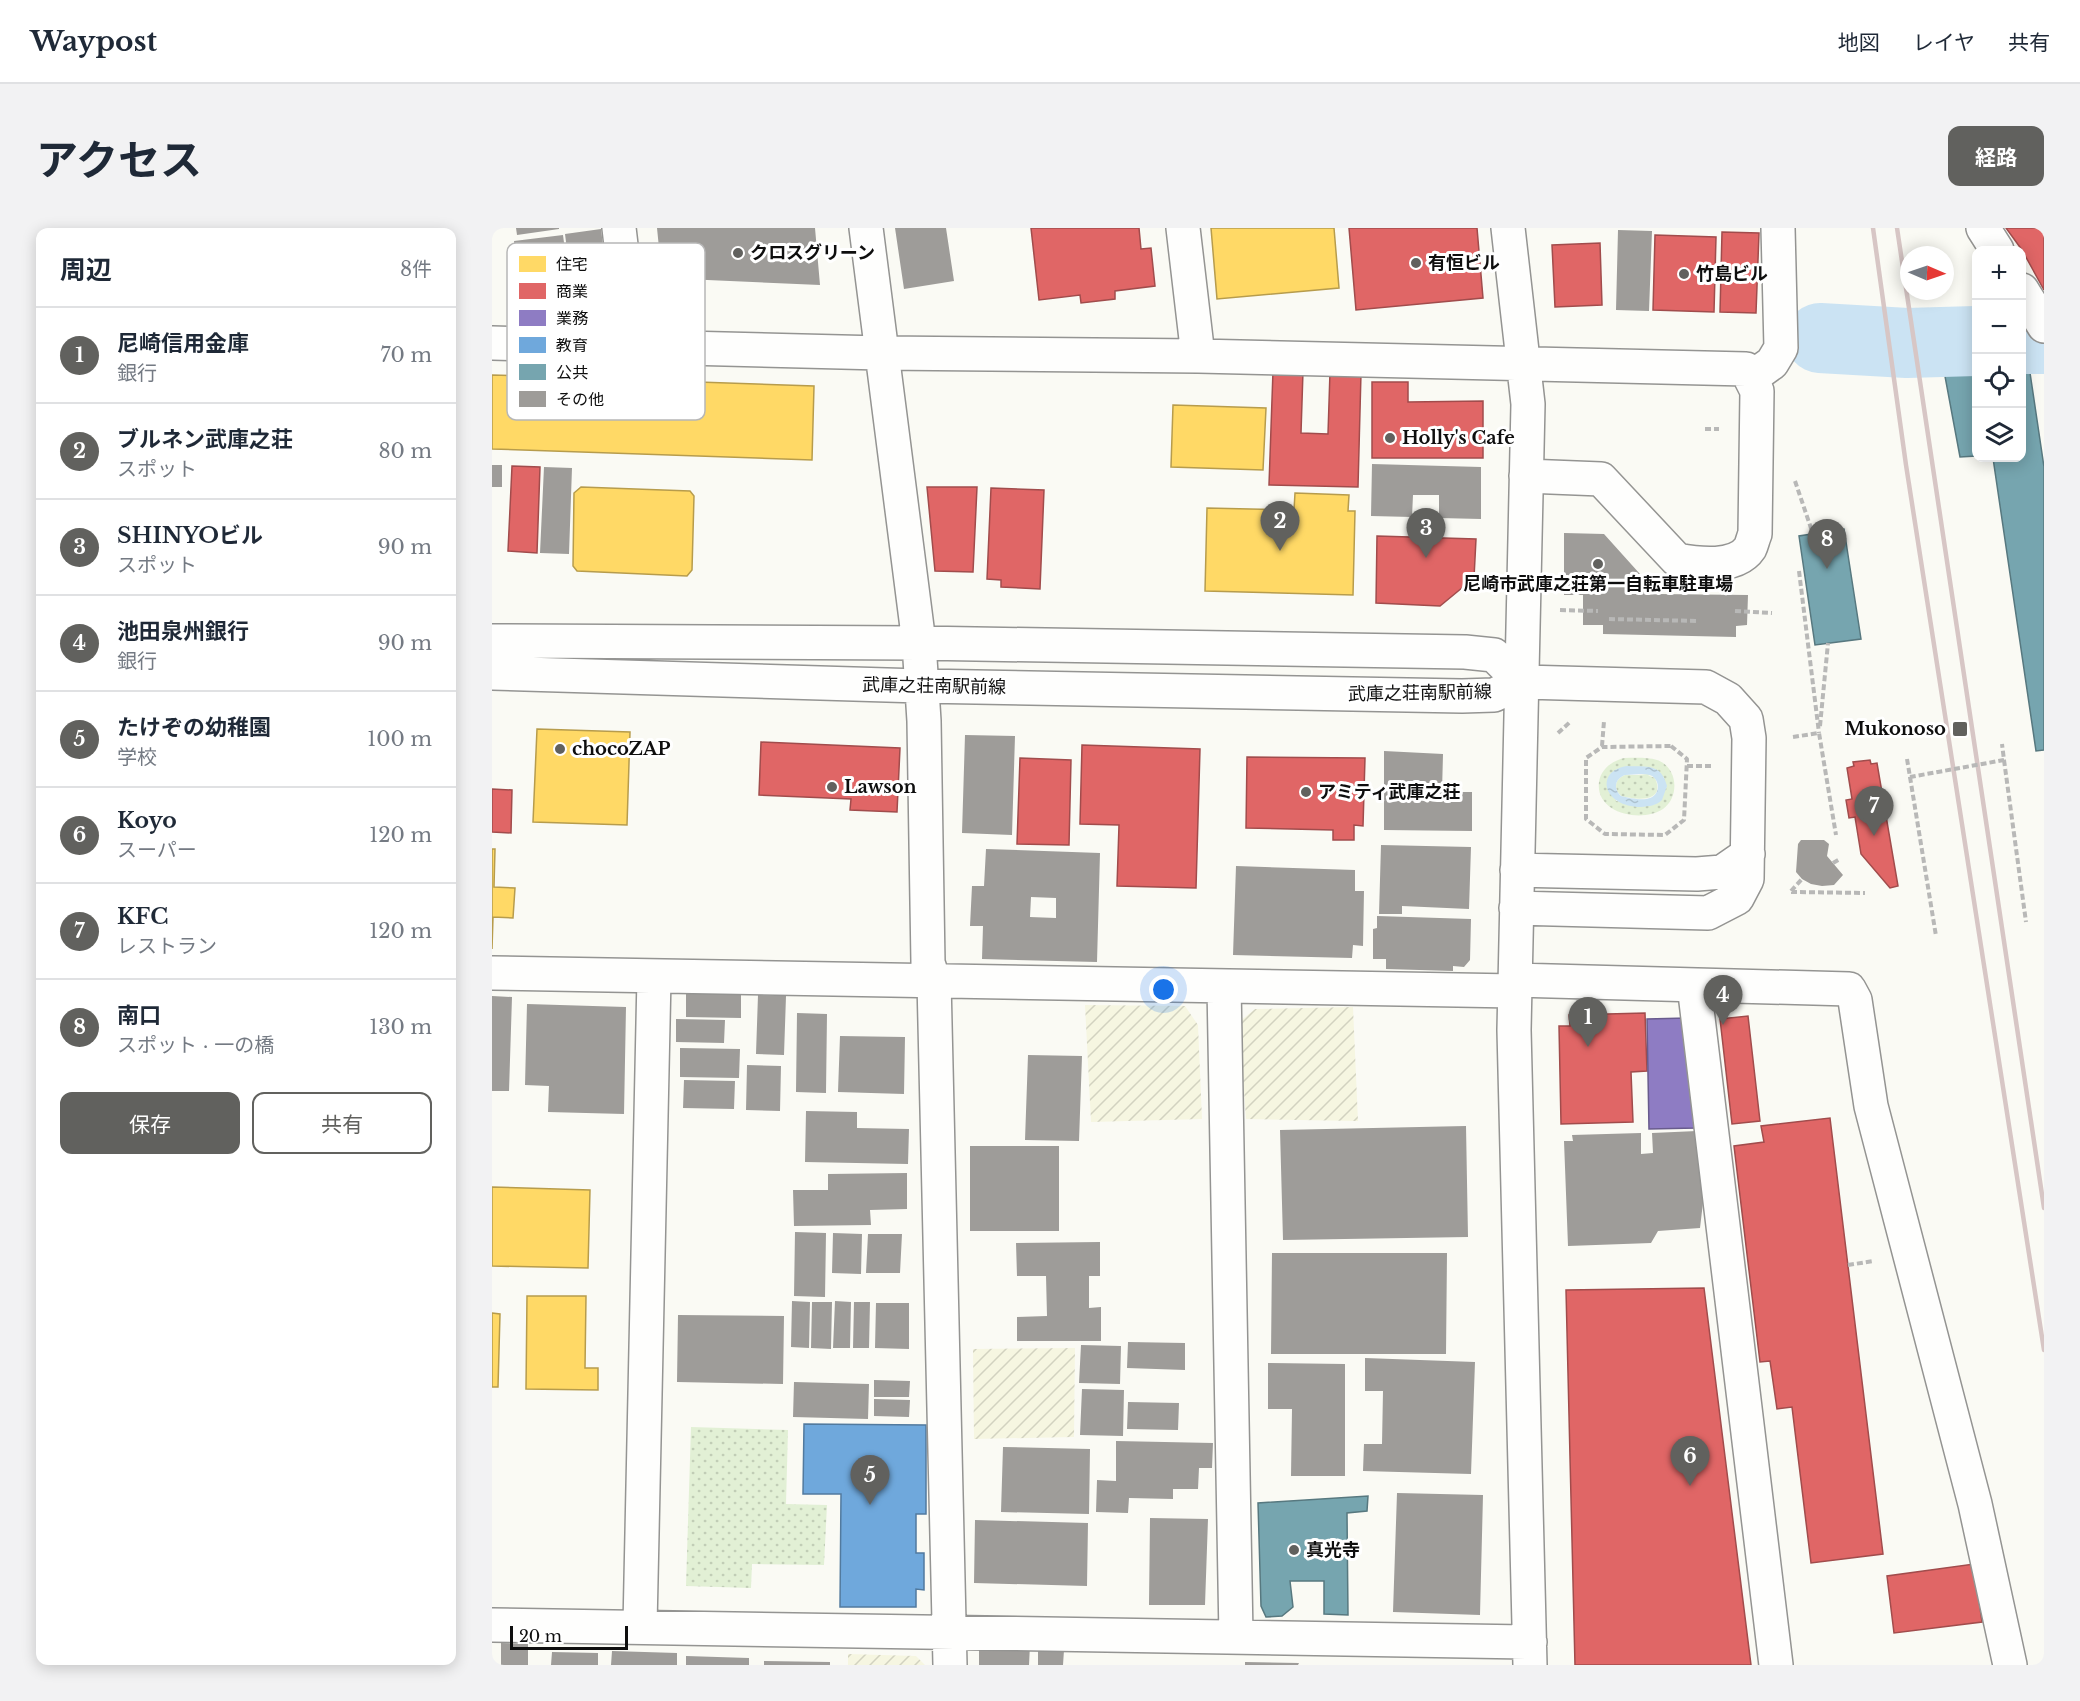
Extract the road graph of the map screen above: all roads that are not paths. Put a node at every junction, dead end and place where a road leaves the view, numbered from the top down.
1 (619, 228) edge
2 (866, 228) edge
3 (1183, 228) edge
4 (1508, 228) edge
5 (1778, 228) edge
6 (1983, 228) edge
7 (621, 243) edge
8 (1994, 246) edge
9 (2026, 297) edge
10 (2042, 324) edge
11 (492, 343) edge
12 (507, 343) edge
13 (705, 349) edge
14 (881, 353) junction
15 (1198, 356) junction
16 (1523, 365) junction
17 (1751, 378) junction
18 (1526, 476) junction
19 (492, 641) edge
20 (919, 643) junction
21 (492, 673) edge
22 (1521, 682) junction
23 (920, 686) junction
24 (1748, 854) junction
25 (1517, 870) junction
26 (1516, 908) junction
27 (492, 973) edge
28 (654, 977) junction
29 (934, 981) junction
30 (1694, 985) junction
31 (1224, 986) junction
32 (1515, 986) junction
33 (492, 1625) edge
34 (640, 1626) junction
35 (950, 1631) junction
36 (1236, 1636) junction
37 (1530, 1653) edge
38 (950, 1665) edge
39 (1776, 1665) edge
40 (2010, 1665) edge

1 - 7 street
2 - 14 street
3 - 15 street
4 - 16 street
5 - 17 street
6 - 8 street
9 - 10 street
11 - 12 street
13 - 14 street
14 - 15 street
14 - 20 street
15 - 16 street
16 - 17 street
16 - 18 street
17 - 18 street
18 - 22 street
19 - 20 street, 武庫之荘南駅前線
20 - 22 street, 武庫之荘南駅前線
20 - 23 street
21 - 23 street, 武庫之荘南駅前線
22 - 23 street, 武庫之荘南駅前線
22 - 24 street
22 - 25 street
23 - 29 street
24 - 25 street
24 - 26 street
25 - 26 street
26 - 32 street
27 - 28 street
28 - 29 street
28 - 34 street
29 - 31 street
29 - 35 street
30 - 32 street
30 - 39 street
30 - 40 street
31 - 32 street
31 - 36 street
32 - 37 street
33 - 34 street
34 - 35 street
35 - 36 street
35 - 38 street
36 - 37 street

